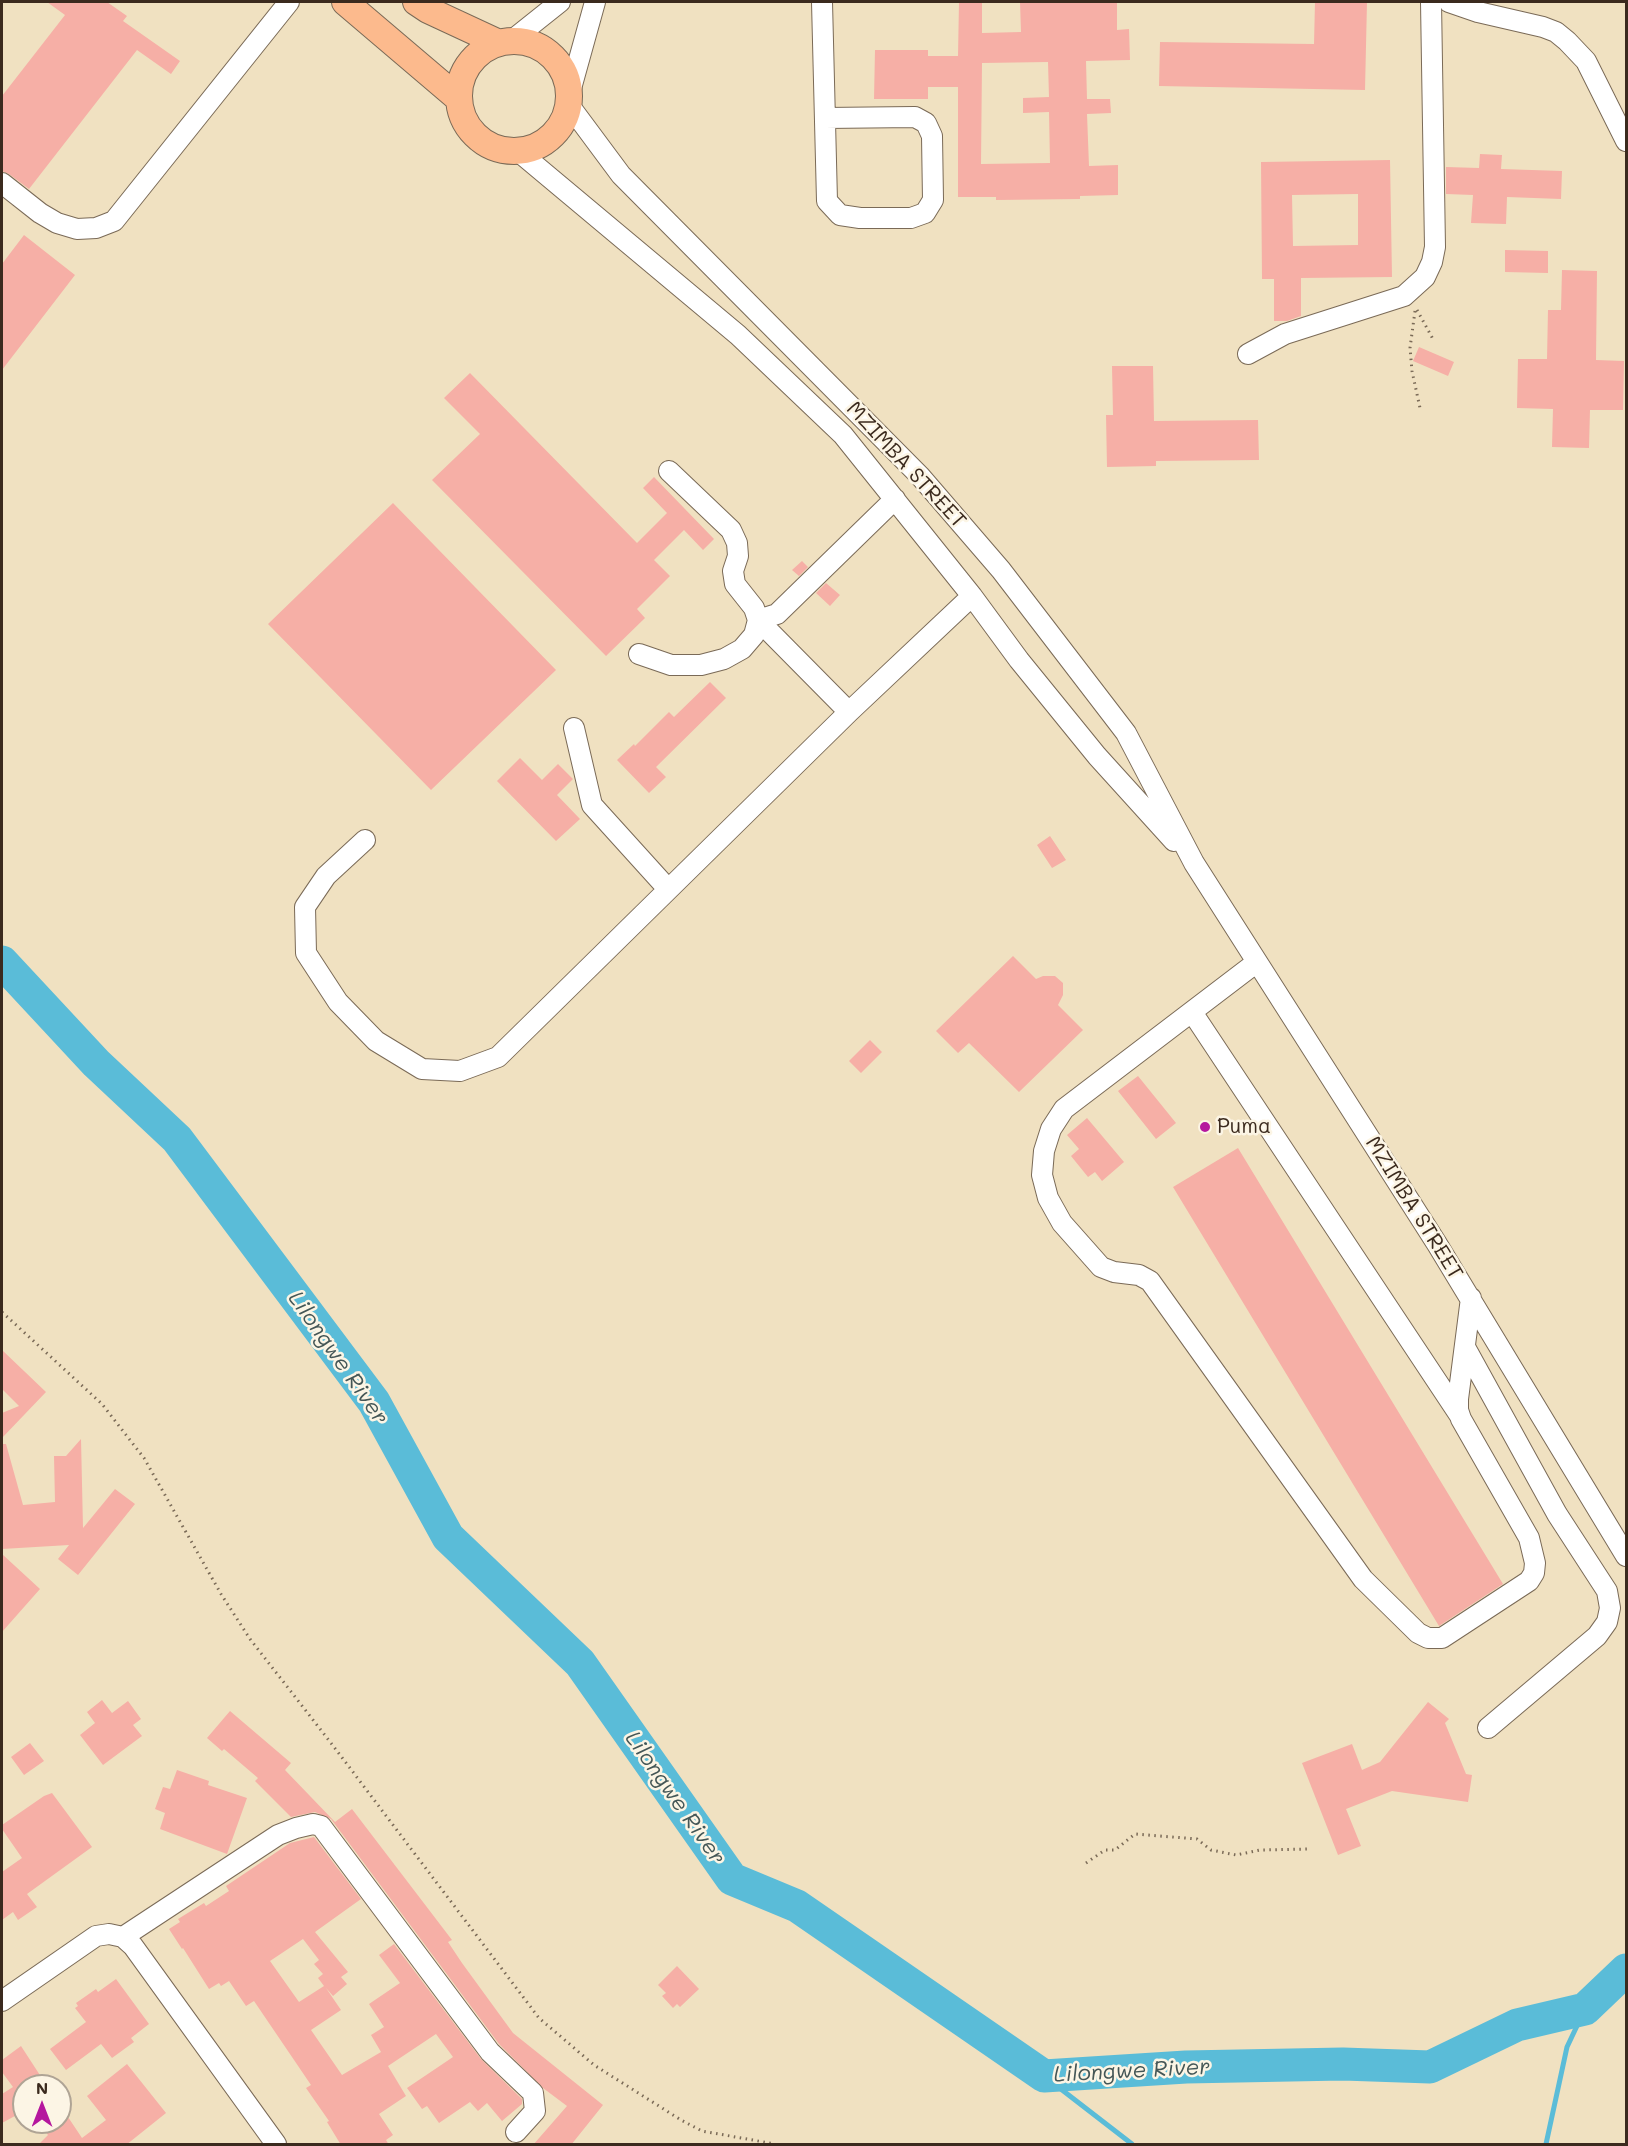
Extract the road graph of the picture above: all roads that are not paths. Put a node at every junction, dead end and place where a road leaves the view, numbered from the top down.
1 (289, 2) edge
2 (345, 2) edge
3 (416, 2) edge
4 (560, 2) edge
5 (596, 2) edge
6 (822, 2) edge
7 (1431, 2) edge
8 (1449, 2) edge
9 (505, 42) junction
10 (459, 99) junction
11 (570, 99) junction
12 (825, 118) junction
13 (1626, 141) edge
14 (518, 151) junction
15 (2, 183) edge
16 (1248, 354) dead end
17 (669, 471) dead end
18 (895, 499) junction
19 (972, 596) junction
20 (758, 620) junction
21 (639, 654) dead end
22 (849, 712) junction
23 (574, 728) dead end
24 (365, 840) dead end
25 (1194, 863) junction
26 (668, 890) junction
27 (1257, 962) junction
28 (1192, 1012) junction
29 (1471, 1298) junction
30 (1465, 1347) junction
31 (1461, 1419) junction
32 (1626, 1556) edge
33 (1488, 1728) dead end
34 (123, 1937) junction
35 (2, 2001) edge
36 (516, 2132) dead end
37 (276, 2145) edge

1 - 15 street
2 - 10 main road
3 - 9 main road
4 - 9 street
5 - 11 street
6 - 12 street
7 - 16 street
8 - 13 street
9 - 10 main road
9 - 11 main road
10 - 14 main road
11 - 14 main road
11 - 25 street, MZIMBA STREET
12 - 12 street
14 - 18 street, MZIMBA STREET
17 - 20 street
18 - 19 street, MZIMBA STREET
18 - 20 street
19 - 22 street
19 - 25 street, MZIMBA STREET
20 - 21 street
20 - 22 street
22 - 26 street
23 - 26 street
24 - 26 street
25 - 27 street, MZIMBA STREET
27 - 28 street
27 - 29 street, MZIMBA STREET
28 - 31 street
28 - 31 street
29 - 30 street
29 - 32 street, MZIMBA STREET
30 - 31 street
30 - 33 street
34 - 35 street
34 - 36 street
34 - 37 street

